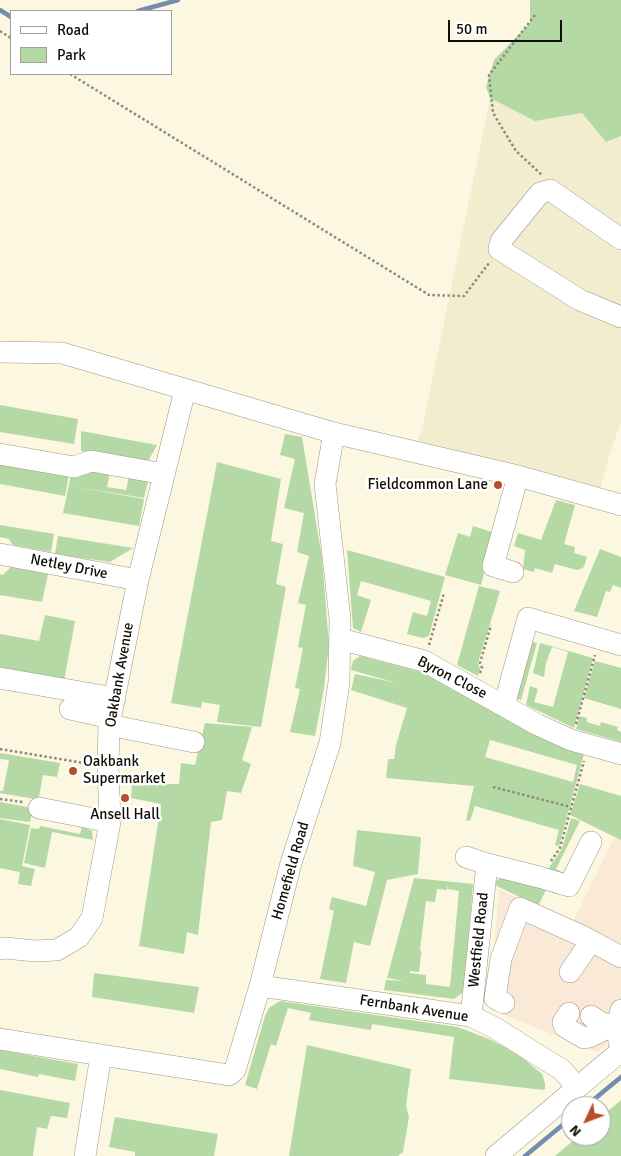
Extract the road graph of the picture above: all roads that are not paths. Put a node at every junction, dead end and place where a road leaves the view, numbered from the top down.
1 (621, 239) edge
2 (620, 315) edge
3 (0, 352) edge
4 (185, 390) junction
5 (334, 433) junction
6 (0, 454) edge
7 (164, 474) junction
8 (518, 476) junction
9 (621, 505) edge
10 (0, 554) edge
11 (513, 572) dead end
12 (138, 580) junction
13 (340, 640) junction
14 (621, 645) edge
15 (0, 678) edge
16 (504, 706) junction
17 (70, 709) dead end
18 (112, 714) junction
19 (194, 742) dead end
20 (621, 754) edge
21 (38, 808) dead end
22 (110, 822) junction
23 (591, 842) dead end
24 (466, 857) dead end
25 (488, 864) junction
26 (590, 941) junction
27 (0, 949) edge
28 (621, 957) edge
29 (570, 972) dead end
30 (260, 986) junction
31 (504, 1002) dead end
32 (569, 1013) dead end
33 (471, 1016) junction
34 (591, 1016) dead end
35 (617, 1020) edge
36 (0, 1039) edge
37 (620, 1052) edge
38 (100, 1055) junction
39 (577, 1087) junction
40 (85, 1156) edge
41 (496, 1156) edge

1 - 2 street
3 - 4 street
4 - 5 street
4 - 7 street, Oakbank Avenue
5 - 8 street
5 - 13 street, Homefield Road
6 - 7 street
7 - 12 street, Oakbank Avenue
8 - 9 street
8 - 11 street
10 - 12 street, Netley Drive
12 - 18 street, Oakbank Avenue
13 - 16 street, Byron Close
13 - 30 street, Homefield Road
14 - 16 street, Byron Close
15 - 18 street
16 - 20 street, Byron Close
17 - 18 street
18 - 19 street
18 - 22 street, Oakbank Avenue
21 - 22 street
22 - 27 street, Oakbank Avenue
23 - 25 street
24 - 25 street
25 - 33 street, Westfield Road
26 - 28 street
26 - 29 street
26 - 31 street
30 - 33 street, Fernbank Avenue
30 - 38 street, Homefield Road
32 - 35 street
33 - 39 street, Fernbank Avenue
34 - 35 street
35 - 37 street
36 - 38 street, Homefield Road
37 - 39 street
38 - 40 street
39 - 41 street

